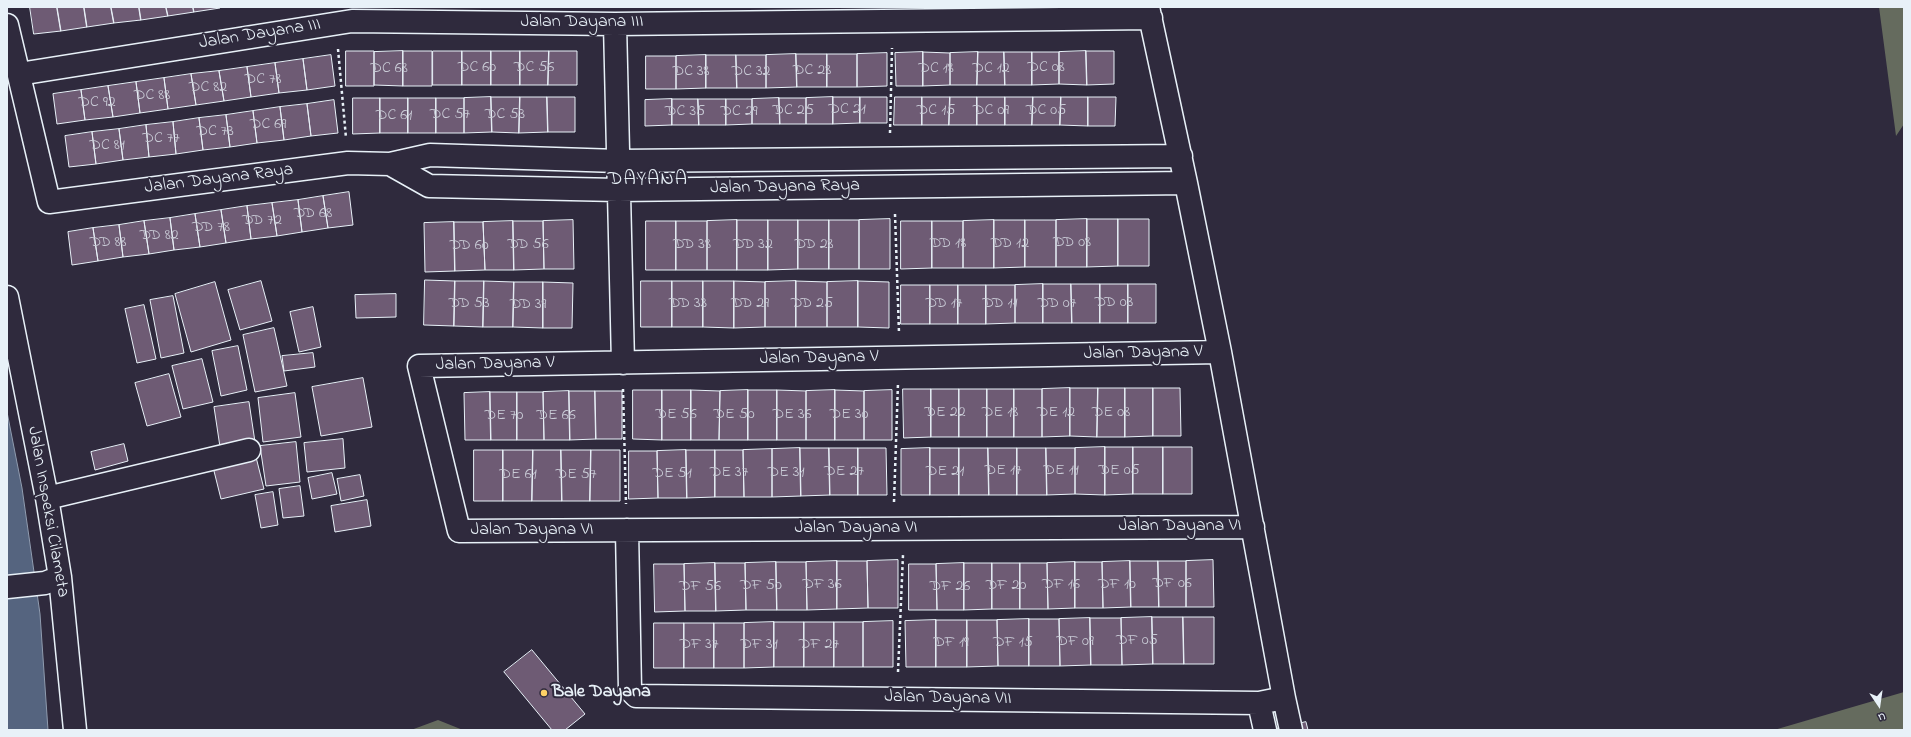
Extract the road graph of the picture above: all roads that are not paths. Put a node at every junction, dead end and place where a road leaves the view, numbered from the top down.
1 (1150, 12) edge
2 (614, 24) junction
3 (7, 25) edge
4 (18, 74) junction
5 (1180, 156) junction
6 (618, 160) junction
7 (390, 164) junction
8 (1186, 183) junction
9 (618, 190) junction
10 (7, 297) edge
11 (1220, 352) junction
12 (623, 363) junction
13 (249, 450) dead end
14 (47, 498) junction
15 (1253, 527) junction
16 (627, 530) junction
17 (459, 531) joint
18 (52, 580) junction
19 (7, 587) edge
20 (1284, 698) junction
21 (1259, 703) junction
22 (75, 730) edge
23 (1265, 730) edge
24 (1291, 730) edge

1 - 2 street, Jalan Dayana III
1 - 5 street
2 - 4 street, Jalan Dayana III
2 - 6 street
3 - 4 street
4 - 7 street, Jalan Dayana Raya
5 - 6 street, Jalan Dayana Raya
5 - 8 street
6 - 7 street, Jalan Dayana Raya
6 - 9 street
7 - 9 street, Jalan Dayana Raya
8 - 9 street, Jalan Dayana Raya
8 - 11 street
9 - 12 street
10 - 14 street, Jalan Inspeksi Cilameta
11 - 12 street, Jalan Dayana V
11 - 15 street
12 - 17 street, Jalan Dayana V
13 - 14 street
14 - 18 street, Jalan Inspeksi Cilameta
15 - 16 street, Jalan Dayana VI
15 - 20 street
16 - 17 street, Jalan Dayana VI
16 - 21 street, Jalan Dayana VII
18 - 19 street
18 - 22 street, Jalan Inspeksi Cilameta
20 - 21 street, Jalan Dayana VII
20 - 24 street
21 - 23 street

